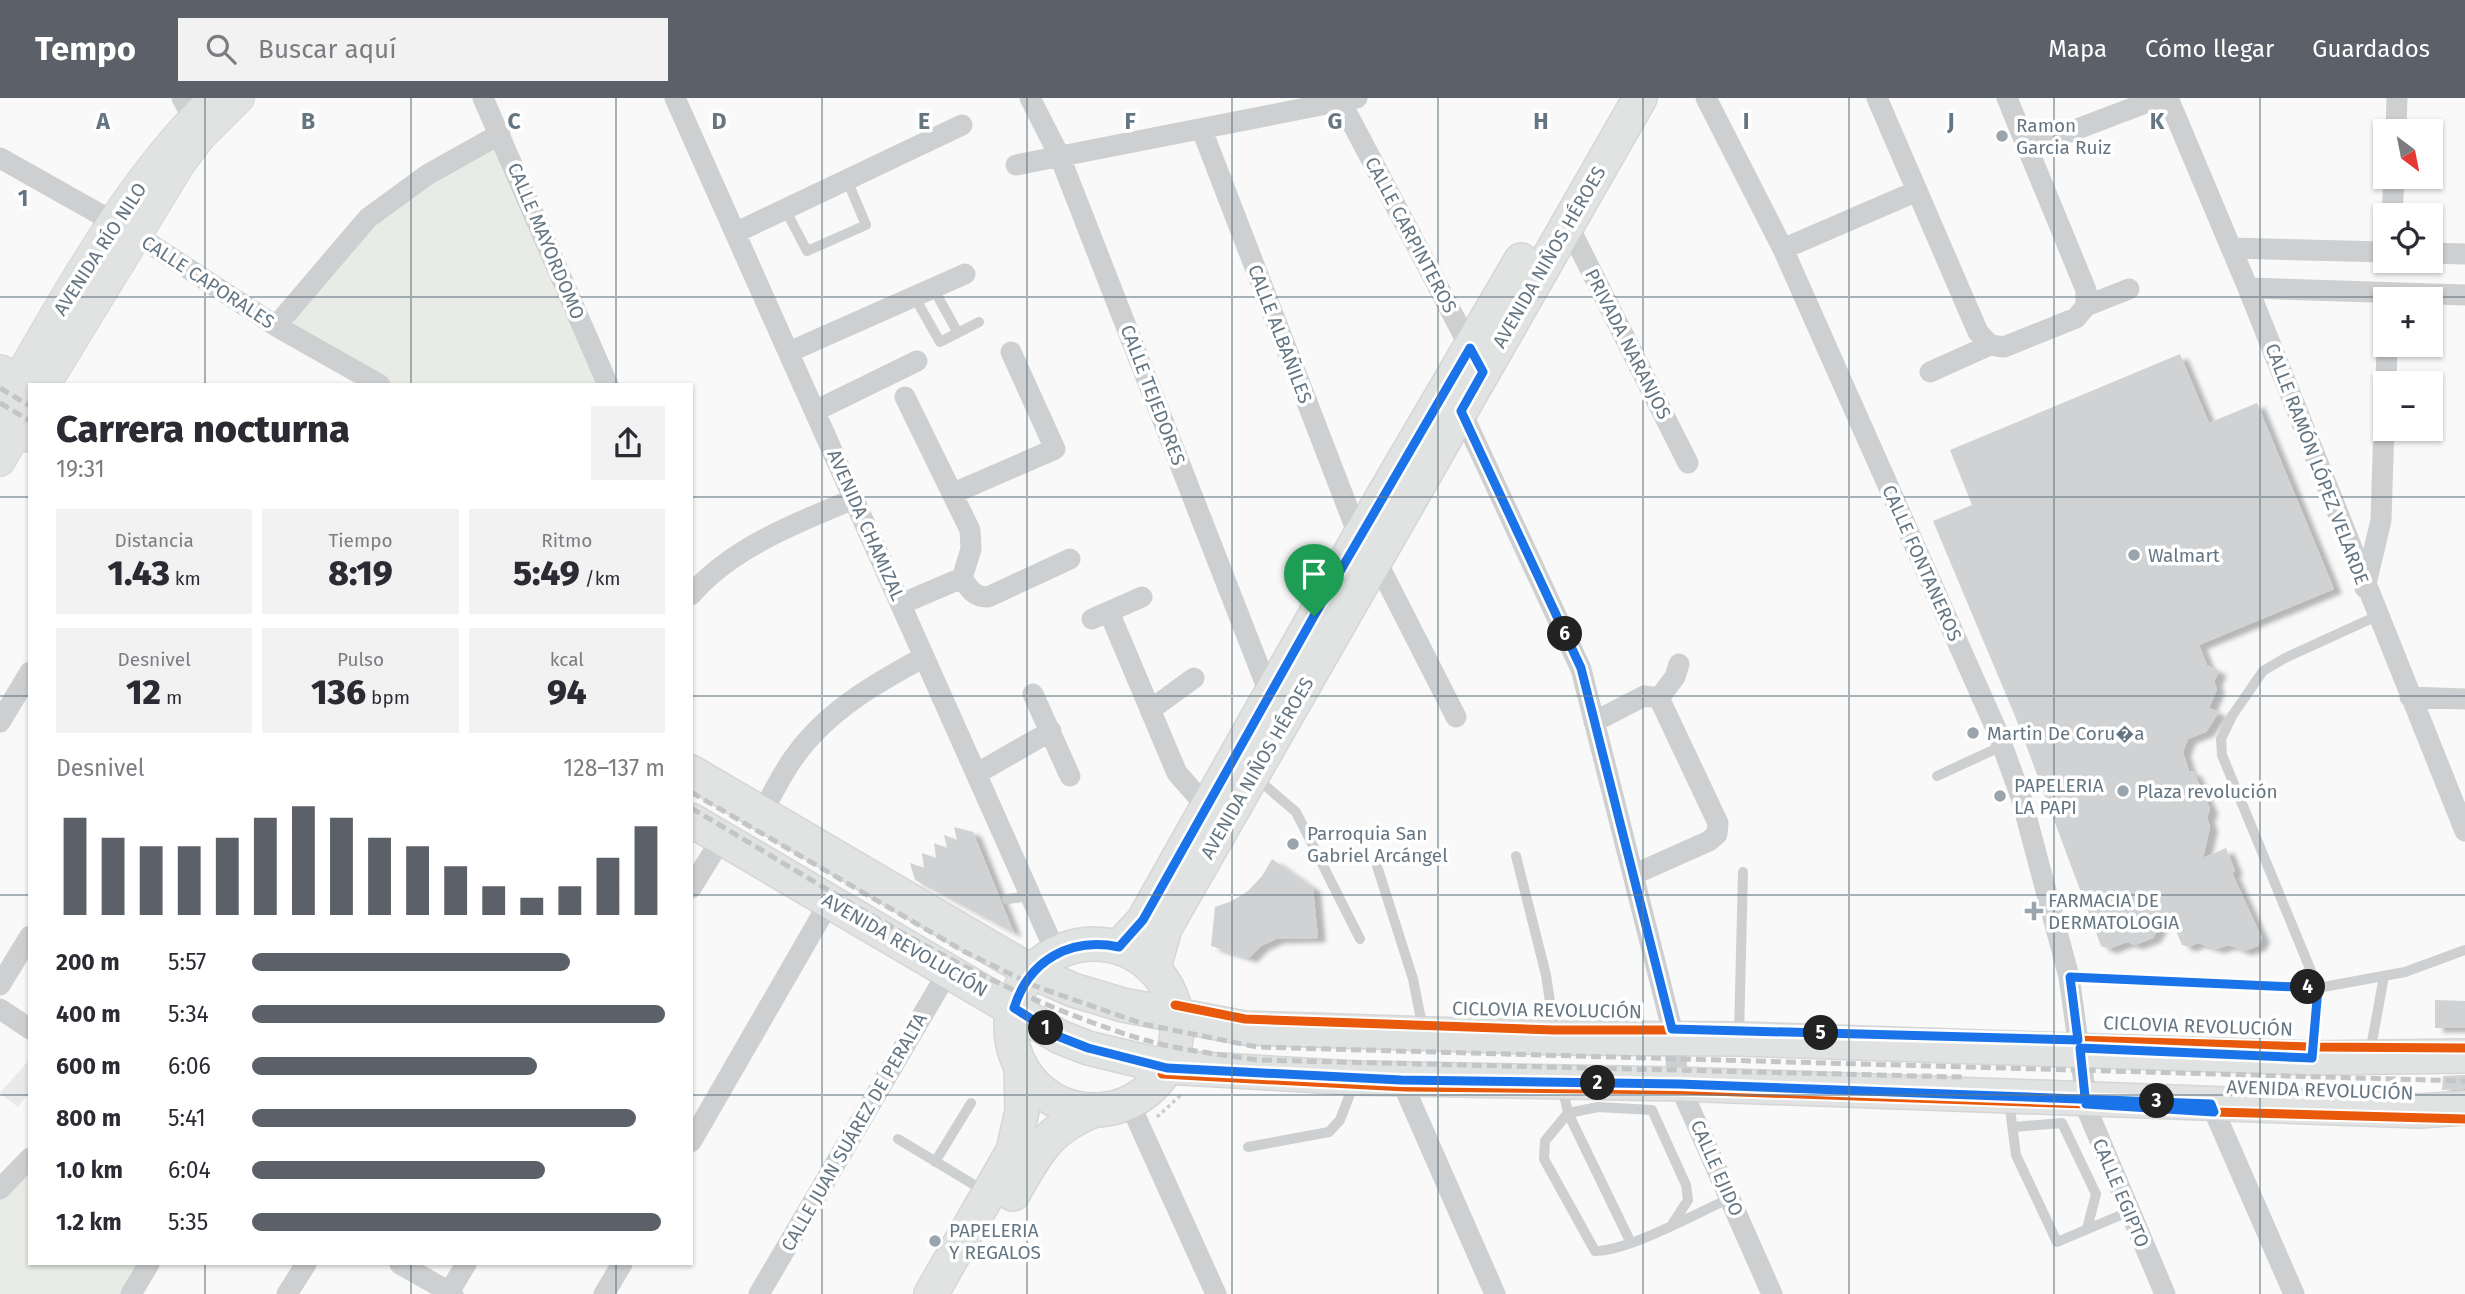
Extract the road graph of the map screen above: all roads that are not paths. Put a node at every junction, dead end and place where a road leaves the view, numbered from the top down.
1 (239, 98) edge
2 (483, 98) edge
3 (675, 98) edge
4 (1030, 98) edge
5 (1616, 98) edge
6 (1640, 98) edge
7 (1706, 98) edge
8 (1877, 98) edge
9 (2007, 98) edge
10 (2159, 98) edge
11 (2168, 98) edge
12 (2397, 98) edge
13 (1346, 99) edge
14 (197, 105) edge
15 (2396, 119) edge
16 (962, 125) dead end
17 (1202, 130) junction
18 (500, 134) junction
19 (2027, 148) junction
20 (1060, 157) junction
21 (0, 158) edge
22 (1016, 165) dead end
23 (847, 180) junction
24 (1917, 191) junction
25 (785, 209) junction
26 (1568, 225) junction
27 (124, 228) junction
28 (735, 233) junction
29 (2231, 248) junction
30 (1783, 249) junction
31 (2373, 252) edge
32 (2443, 253) edge
33 (2465, 254) edge
34 (965, 274) dead end
35 (2248, 288) junction
36 (2129, 289) dead end
37 (924, 292) junction
38 (2373, 295) edge
39 (2443, 295) edge
40 (2465, 295) edge
41 (2086, 306) junction
42 (979, 322) dead end
43 (276, 326) junction
44 (958, 333) junction
45 (1990, 345) junction
46 (789, 352) junction
47 (1011, 352) dead end
48 (1476, 360) junction
49 (917, 362) dead end
50 (1930, 372) dead end
51 (31, 383) edge
52 (376, 383) edge
53 (607, 383) edge
54 (905, 397) dead end
55 (19, 403) edge
56 (815, 411) junction
57 (1461, 411) junction
58 (2383, 441) edge
59 (0, 461) edge
60 (1688, 463) dead end
61 (954, 493) junction
62 (853, 499) junction
63 (1367, 549) junction
64 (1070, 559) dead end
65 (962, 578) junction
66 (696, 581) edge
67 (2365, 588) junction
68 (1142, 597) dead end
69 (901, 604) junction
70 (2377, 616) junction
71 (924, 657) junction
72 (1679, 664) dead end
73 (28, 674) edge
74 (1194, 678) dead end
75 (1033, 694) dead end
76 (1270, 695) junction
77 (2410, 697) junction
78 (1659, 698) junction
79 (2465, 699) edge
80 (1150, 710) junction
81 (1456, 717) dead end
82 (0, 722) edge
83 (1594, 722) junction
84 (1051, 731) junction
85 (2002, 746) junction
86 (693, 773) edge
87 (976, 774) junction
88 (1253, 775) junction
89 (1070, 776) dead end
90 (1937, 776) dead end
91 (1207, 807) junction
92 (762, 812) junction
93 (693, 821) edge
94 (2465, 831) edge
95 (722, 838) junction
96 (1516, 856) dead end
97 (1377, 866) dead end
98 (1744, 872) dead end
99 (1635, 874) junction
100 (693, 885) edge
101 (1031, 897) junction
102 (1007, 899) dead end
103 (830, 901) junction
104 (28, 939) edge
105 (1360, 939) dead end
106 (1119, 947) junction
107 (2465, 950) edge
108 (1044, 963) junction
109 (1154, 967) junction
110 (949, 970) junction
111 (2384, 976) junction
112 (2070, 977) junction
113 (0, 985) edge
114 (2318, 988) junction
115 (1014, 1008) junction
116 (0, 1009) edge
117 (1177, 1015) junction
118 (28, 1029) edge
119 (1424, 1033) junction
120 (1555, 1038) junction
121 (1739, 1039) junction
122 (1675, 1040) junction
123 (2080, 1048) junction
124 (2465, 1056) edge
125 (2369, 1057) junction
126 (2312, 1058) junction
127 (1021, 1066) junction
128 (1167, 1068) junction
129 (1355, 1078) junction
130 (1401, 1080) junction
131 (1679, 1084) junction
132 (1565, 1097) junction
133 (2085, 1097) junction
134 (1129, 1102) junction
135 (971, 1103) dead end
136 (2211, 1104) junction
137 (2465, 1108) edge
138 (1095, 1110) junction
139 (2011, 1112) junction
140 (693, 1139) edge
141 (898, 1139) dead end
142 (1248, 1147) dead end
143 (28, 1160) edge
144 (936, 1162) junction
145 (0, 1189) edge
146 (989, 1193) junction
147 (1731, 1198) junction
148 (2128, 1212) junction
149 (1673, 1223) junction
150 (2087, 1229) junction
151 (1631, 1243) junction
152 (148, 1265) edge
153 (305, 1265) edge
154 (402, 1265) edge
155 (465, 1265) edge
156 (621, 1265) edge
157 (450, 1293) edge
158 (131, 1294) edge
159 (287, 1294) edge
160 (604, 1294) edge
161 (758, 1294) edge
162 (931, 1294) edge
163 (957, 1294) edge
164 (1216, 1294) edge
165 (1495, 1294) edge
166 (1772, 1294) edge
167 (2165, 1294) edge
168 (2294, 1294) edge

1 - 27 main road, AVENIDA RÍO NILO
2 - 18 street, CALLE MAYORDOMO
3 - 28 street, AVENIDA CHAMIZAL
4 - 20 street, CALLE TEJEDORES
5 - 48 main road, AVENIDA NIÑOS HÉROES
6 - 26 main road, AVENIDA NIÑOS HÉROES
7 - 30 street, CALLE FONTANEROS
8 - 24 street
9 - 19 street
10 - 19 street
11 - 29 street, CALLE RAMÓN LÓPEZ VELARDE
12 - 15 street
13 - 17 street
13 - 48 street, CALLE CARPINTEROS
14 - 27 main road, AVENIDA RÍO NILO
16 - 23 street
17 - 20 street
17 - 63 street, CALLE ALBAÑILES
18 - 43 street
18 - 53 street, CALLE MAYORDOMO
19 - 41 street
20 - 22 street
20 - 76 street, CALLE TEJEDORES
21 - 27 street, CALLE CAPORALES
23 - 25 street
23 - 25 lane
24 - 30 street
24 - 45 street
25 - 28 street
26 - 48 main road, AVENIDA NIÑOS HÉROES
26 - 60 street, PRIVADA NARANJOS
27 - 43 street, CALLE CAPORALES
27 - 51 main road, AVENIDA RÍO NILO
28 - 46 street, AVENIDA CHAMIZAL
29 - 31 street
29 - 35 street, CALLE RAMÓN LÓPEZ VELARDE
30 - 85 street, CALLE FONTANEROS
32 - 33 street
34 - 37 street
35 - 38 street
35 - 67 street, CALLE RAMÓN LÓPEZ VELARDE
36 - 41 street
37 - 44 lane
37 - 44 lane
37 - 46 street
39 - 40 street
41 - 45 street
42 - 44 lane
43 - 52 street, CALLE CAPORALES
45 - 50 street
46 - 56 street, AVENIDA CHAMIZAL
47 - 61 street
48 - 57 main road, AVENIDA NIÑOS HÉROES
48 - 63 main road, AVENIDA NIÑOS HÉROES
49 - 56 street
54 - 61 street
55 - 59 main road, AVENIDA RÍO NILO
56 - 62 street, AVENIDA CHAMIZAL
57 - 63 main road, AVENIDA NIÑOS HÉROES
57 - 83 street
58 - 67 street
61 - 65 street
62 - 66 street
62 - 69 street, AVENIDA CHAMIZAL
63 - 76 main road, AVENIDA NIÑOS HÉROES
63 - 81 street, CALLE ALBAÑILES
63 - 88 main road, AVENIDA NIÑOS HÉROES
64 - 65 street
65 - 69 street
67 - 70 street, CALLE RAMÓN LÓPEZ VELARDE
68 - 80 street
69 - 71 street, AVENIDA CHAMIZAL
70 - 77 street, CALLE RAMÓN LÓPEZ VELARDE
70 - 114 lane
71 - 87 street, AVENIDA CHAMIZAL
71 - 92 street
72 - 78 street
73 - 82 street
74 - 80 street
75 - 84 street
76 - 91 main road, AVENIDA NIÑOS HÉROES
77 - 79 street
77 - 94 street, CALLE RAMÓN LÓPEZ VELARDE
78 - 83 street
78 - 99 street
80 - 91 street
83 - 99 street
84 - 87 street
84 - 89 street
85 - 90 lane
85 - 112 street, CALLE FONTANEROS
86 - 92 main road, AVENIDA REVOLUCIÓN
87 - 101 street, AVENIDA CHAMIZAL
88 - 105 lane
88 - 109 main road, AVENIDA NIÑOS HÉROES
91 - 106 main road, AVENIDA NIÑOS HÉROES
92 - 108 main road, AVENIDA REVOLUCIÓN
93 - 95 main road, AVENIDA REVOLUCIÓN
95 - 100 street
95 - 103 main road, AVENIDA REVOLUCIÓN
96 - 120 lane
97 - 119 lane
98 - 121 lane
99 - 122 street
101 - 102 lane
101 - 108 street, AVENIDA CHAMIZAL
103 - 110 main road, AVENIDA REVOLUCIÓN
103 - 140 street
104 - 113 street
106 - 108 main road
106 - 109 main road
107 - 111 lane
108 - 115 main road
108 - 117 main road, AVENIDA REVOLUCIÓN
109 - 117 main road
110 - 115 main road, AVENIDA REVOLUCIÓN
110 - 161 street, CALLE JUAN SUÁREZ DE PERALTA
111 - 114 lane
111 - 125 lane
112 - 114 lane
112 - 123 street, CALLE FONTANEROS
114 - 126 lane
115 - 127 main road
115 - 128 main road, AVENIDA REVOLUCIÓN
116 - 118 street
117 - 119 main road, AVENIDA REVOLUCIÓN
117 - 128 main road
119 - 120 main road, AVENIDA REVOLUCIÓN
120 - 122 main road, AVENIDA REVOLUCIÓN
121 - 122 main road, AVENIDA REVOLUCIÓN
121 - 123 main road, AVENIDA REVOLUCIÓN
122 - 131 street, CALLE EJIDO
123 - 126 main road, AVENIDA REVOLUCIÓN
123 - 133 street, CALLE EGIPTO
124 - 125 main road, AVENIDA REVOLUCIÓN
125 - 126 main road, AVENIDA REVOLUCIÓN
127 - 138 main road
127 - 146 main road
128 - 129 main road, AVENIDA REVOLUCIÓN
128 - 134 main road
129 - 130 main road, AVENIDA REVOLUCIÓN
129 - 142 lane
130 - 132 main road, AVENIDA REVOLUCIÓN
130 - 165 street
131 - 132 main road, AVENIDA REVOLUCIÓN
131 - 139 main road, AVENIDA REVOLUCIÓN
131 - 147 street, CALLE EJIDO
132 - 149 lane
132 - 151 lane
132 - 151 lane
133 - 136 main road, AVENIDA REVOLUCIÓN
133 - 139 main road, AVENIDA REVOLUCIÓN
133 - 148 street, CALLE EGIPTO
134 - 138 main road
134 - 164 street
135 - 144 lane
136 - 137 main road, AVENIDA REVOLUCIÓN
136 - 168 street
138 - 163 main road
139 - 150 lane
139 - 150 lane
141 - 144 lane
143 - 145 street
144 - 146 lane
146 - 162 main road
147 - 149 lane
147 - 166 street, CALLE EJIDO
148 - 150 lane
148 - 167 street, CALLE EGIPTO
149 - 151 lane
152 - 158 street
153 - 159 street
154 - 157 street
155 - 157 street
156 - 160 street

